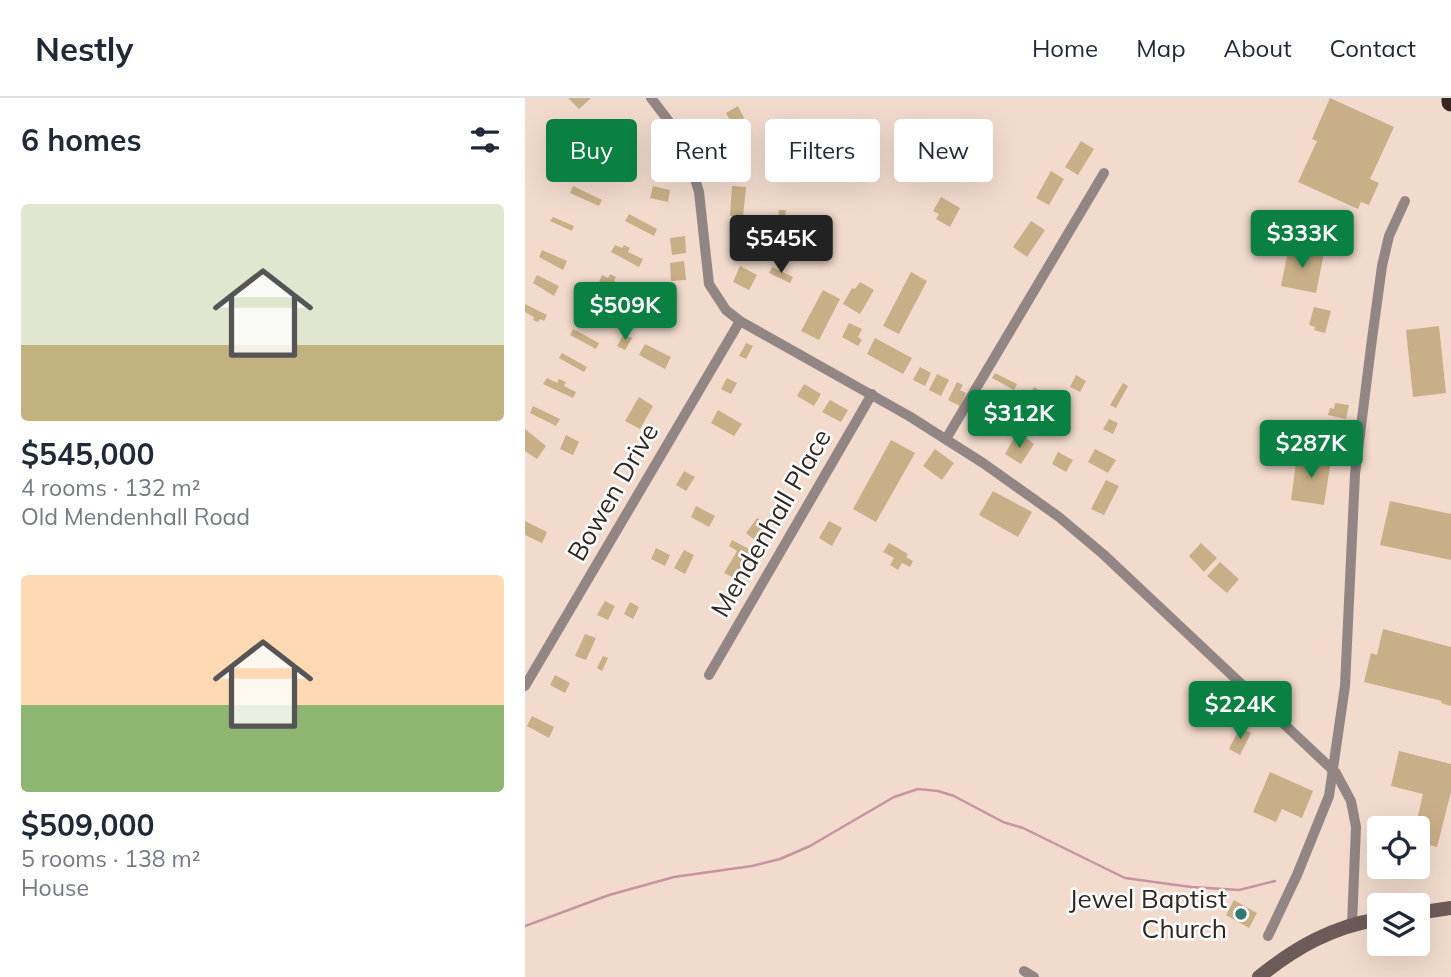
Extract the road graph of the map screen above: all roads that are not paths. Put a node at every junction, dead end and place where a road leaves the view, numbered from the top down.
1 (651, 98) edge
2 (1104, 173) dead end
3 (1405, 201) dead end
4 (740, 321) junction
5 (872, 394) junction
6 (946, 439) junction
7 (709, 675) dead end
8 (525, 686) edge
9 (1333, 770) junction
10 (1451, 908) edge
11 (1430, 911) edge
12 (1367, 921) edge
13 (1352, 924) junction
14 (1268, 936) dead end
15 (1259, 977) edge

1 - 4 street
2 - 6 street
3 - 9 street
4 - 5 street
4 - 8 street, Bowen Drive
5 - 6 street
5 - 7 street, Mendenhall Place
6 - 9 street
9 - 13 street
9 - 14 street
10 - 11 main road
12 - 13 main road
13 - 15 main road

